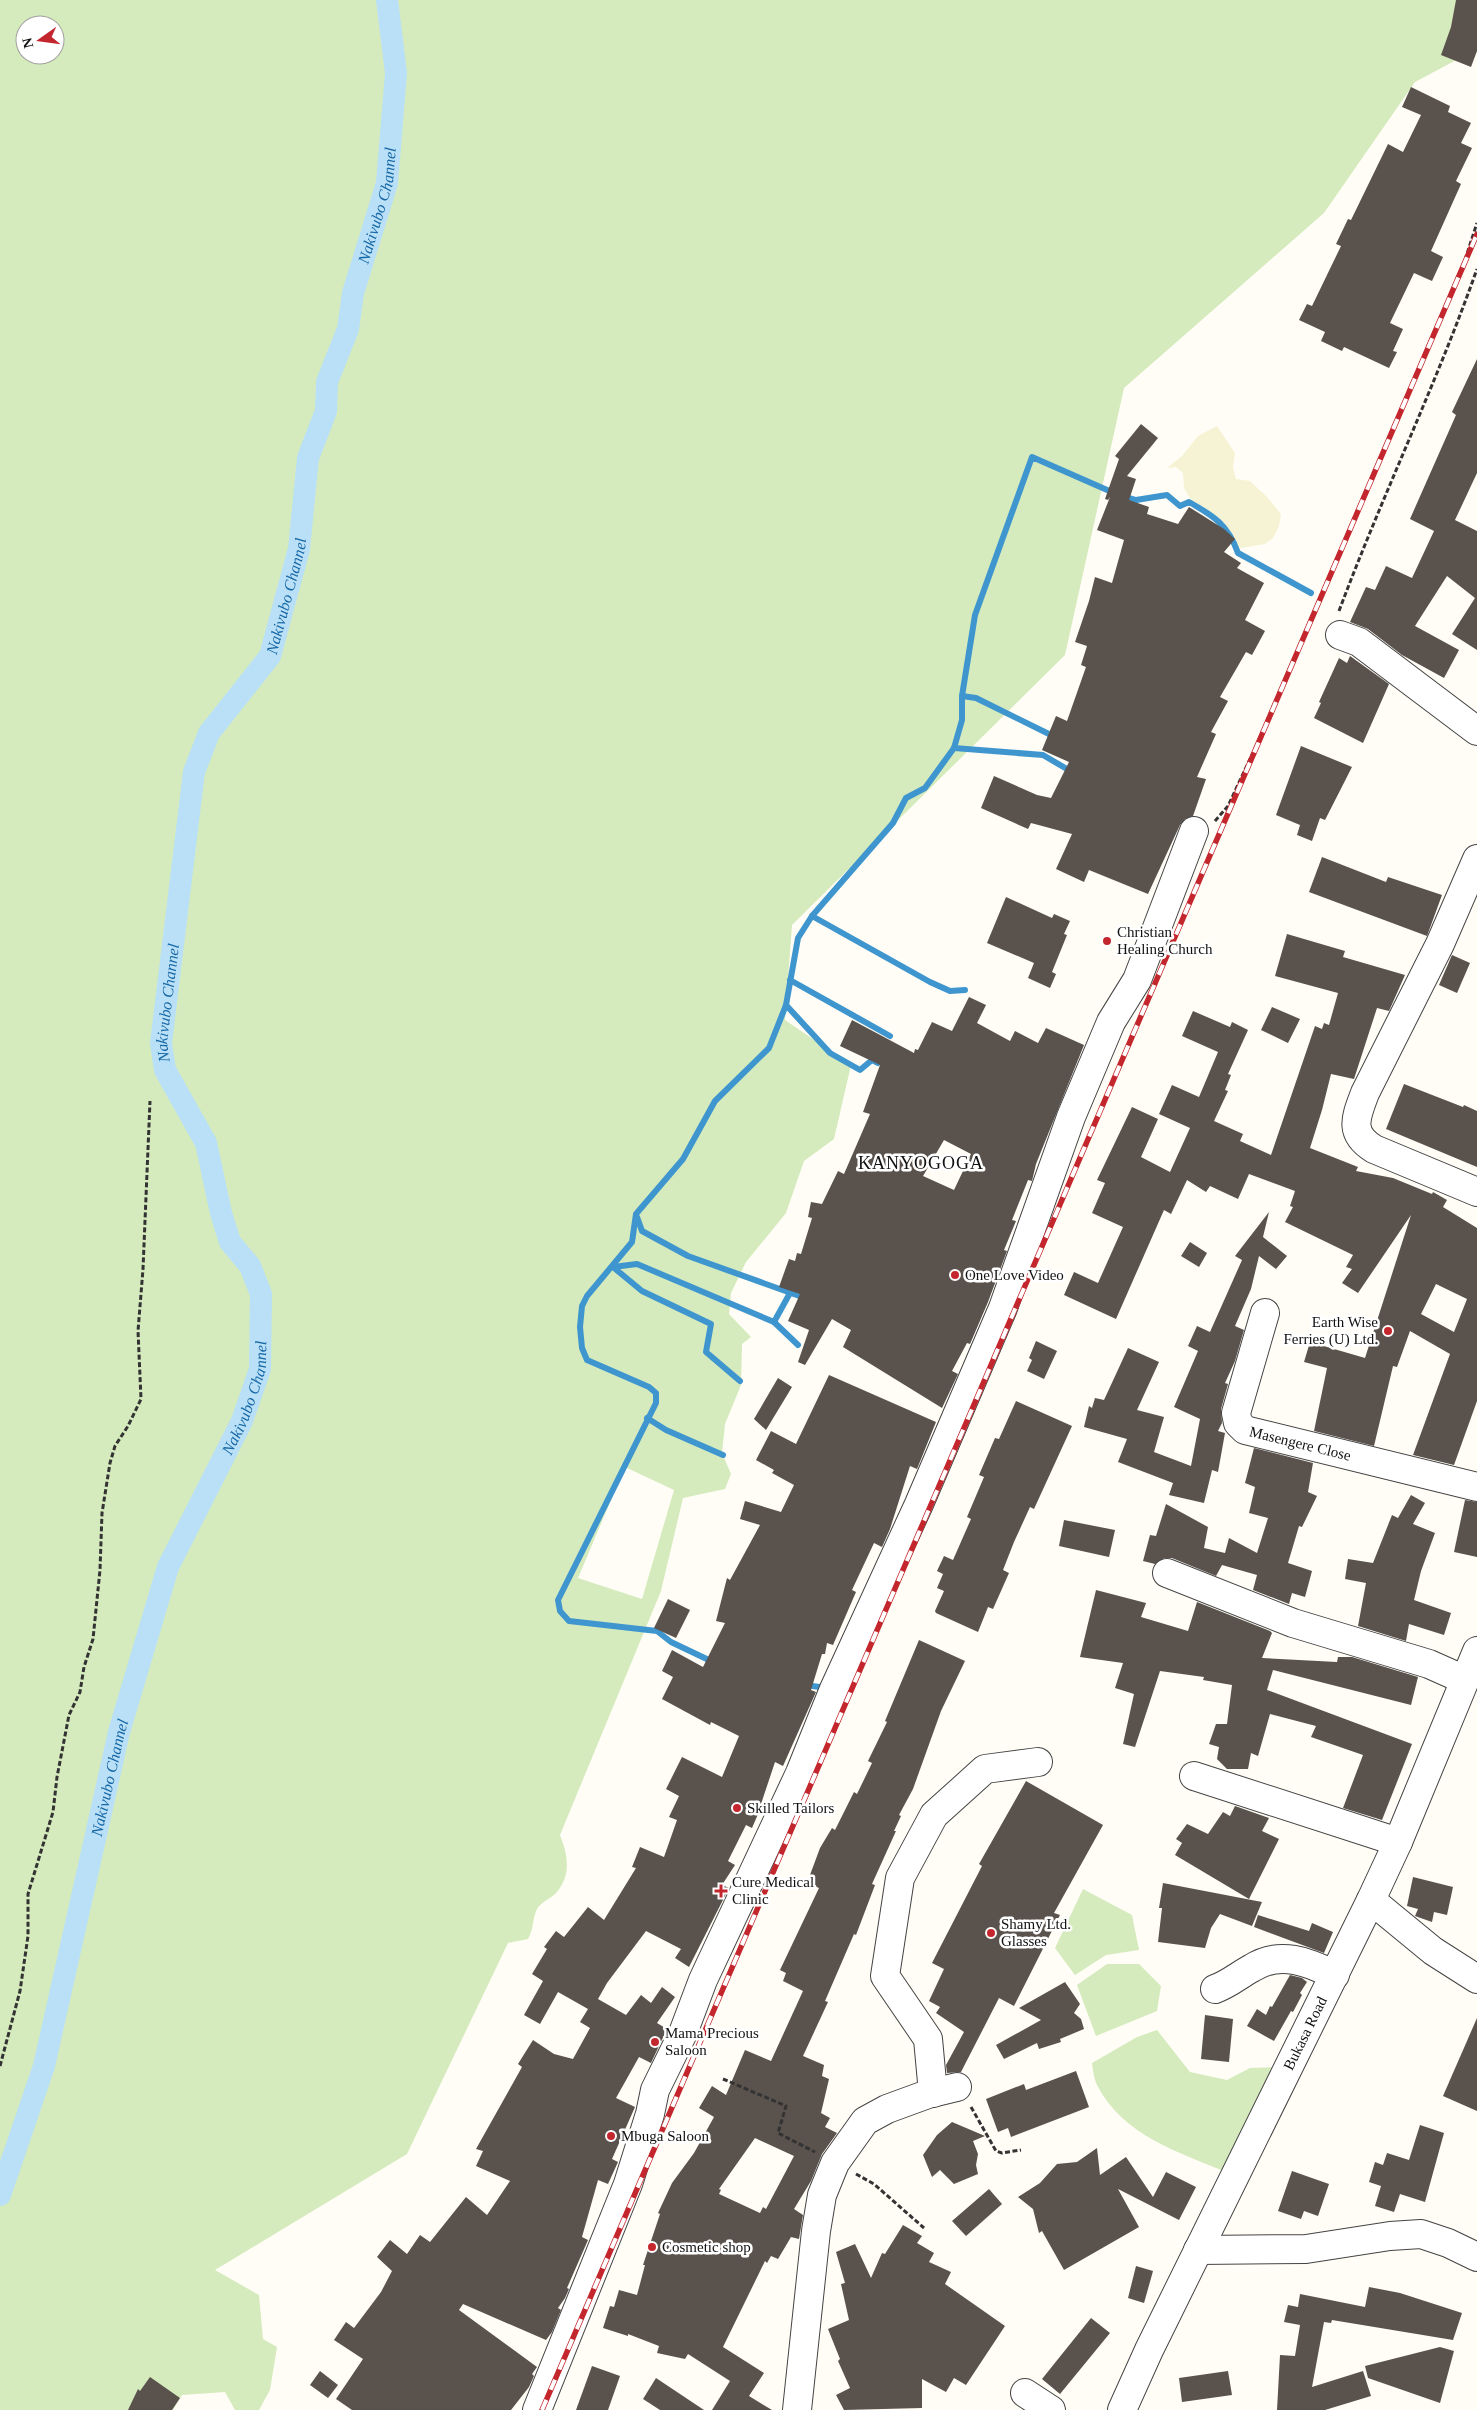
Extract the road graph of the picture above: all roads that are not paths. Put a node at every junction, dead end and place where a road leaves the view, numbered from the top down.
1 (1338, 626) road end
2 (1477, 731) edge
3 (1194, 831) road end
4 (1477, 859) edge
5 (1477, 1192) edge
6 (1265, 1312) dead end
7 (1477, 1487) edge
8 (1167, 1573) dead end
9 (1477, 1651) edge
10 (1465, 1680) junction
11 (1038, 1762) dead end
12 (1194, 1776) dead end
13 (1398, 1842) junction
14 (1371, 1900) junction
15 (1335, 1975) junction
16 (1477, 1979) edge
17 (1215, 1989) dead end
18 (1198, 2250) junction
19 (1477, 2257) edge
20 (1025, 2393) dead end
21 (537, 2410) edge
22 (798, 2410) edge
23 (1051, 2410) edge
24 (1122, 2410) edge

1 - 2 street
3 - 21 street
4 - 5 street
6 - 7 street, Masengere Close
8 - 10 street
9 - 10 street, Bukasa Road
10 - 13 street, Bukasa Road
11 - 22 street
12 - 13 street
13 - 14 street, Bukasa Road
14 - 15 street, Bukasa Road
14 - 16 street
15 - 17 street
15 - 18 street, Bukasa Road
18 - 19 street
18 - 24 street, Bukasa Road
20 - 23 street

